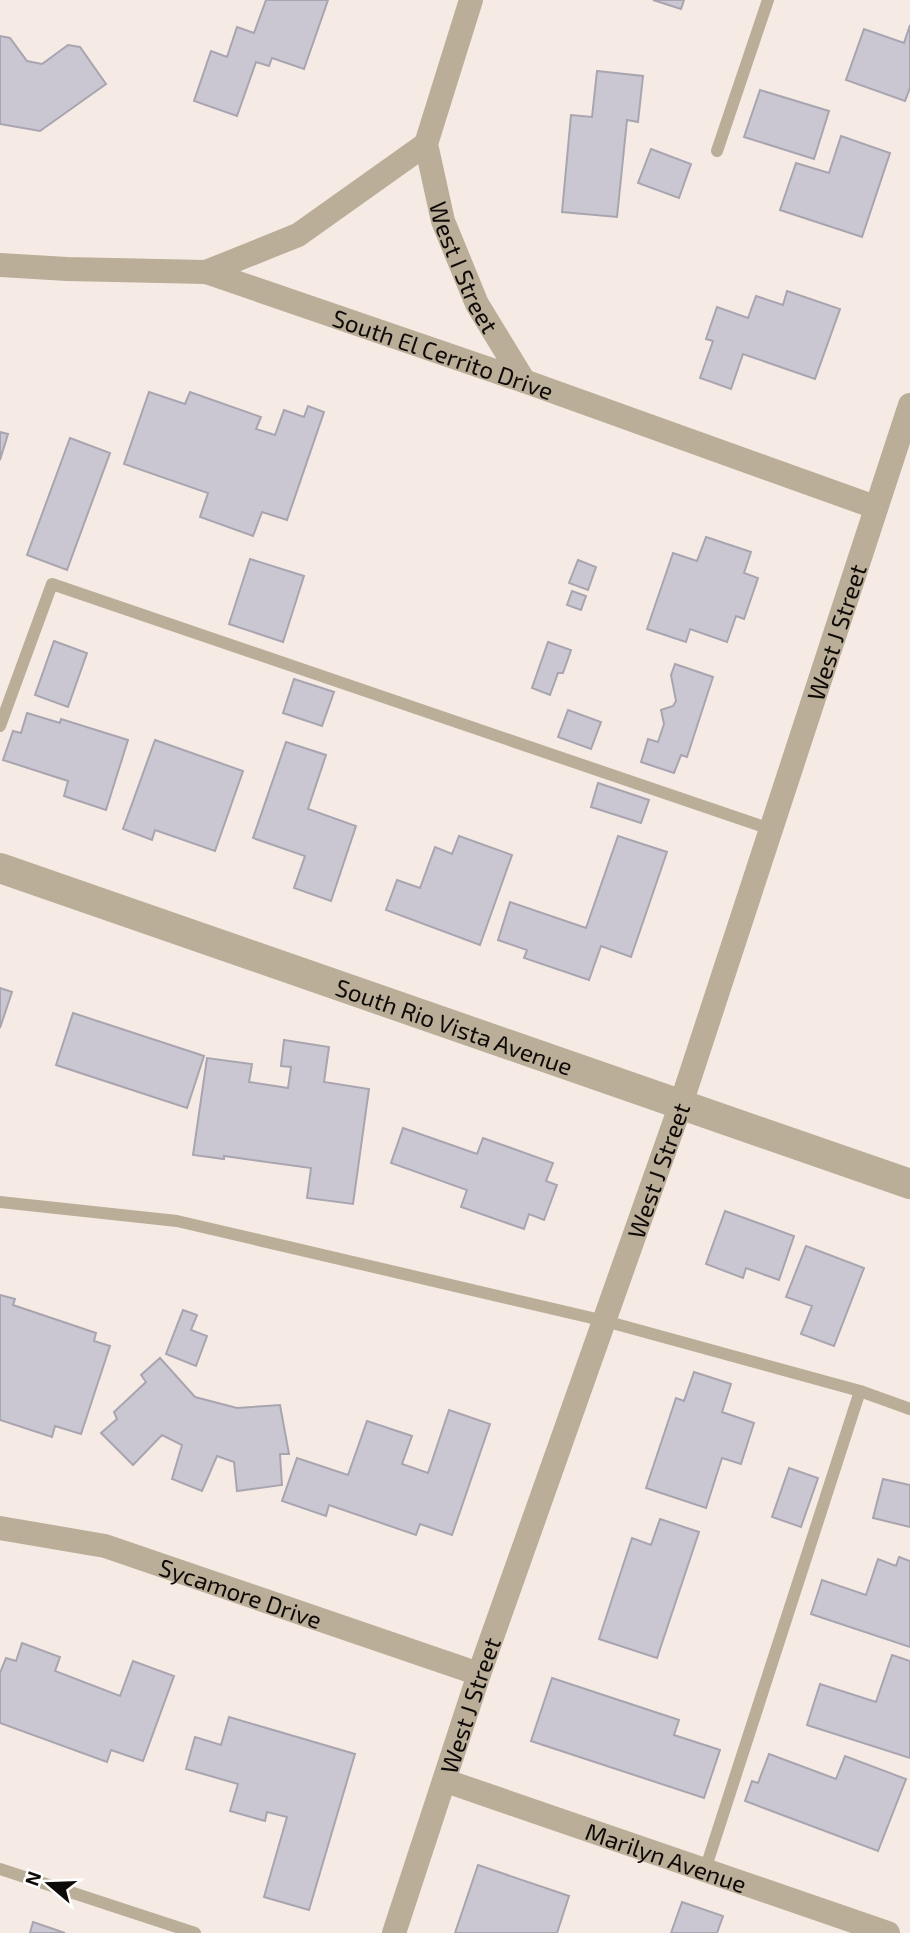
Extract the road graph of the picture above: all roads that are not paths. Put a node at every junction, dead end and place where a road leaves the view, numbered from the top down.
1 (471, 0) edge
2 (768, 0) edge
3 (426, 144) junction
4 (717, 151) dead end
5 (0, 265) edge
6 (206, 272) junction
7 (524, 381) junction
8 (910, 405) edge
9 (875, 507) junction
10 (0, 726) edge
11 (770, 829) junction
12 (0, 869) edge
13 (681, 1104) junction
14 (910, 1184) edge
15 (0, 1202) edge
16 (605, 1321) junction
17 (860, 1391) junction
18 (910, 1409) edge
19 (0, 1528) edge
20 (479, 1674) junction
21 (446, 1781) junction
22 (0, 1868) edge
23 (705, 1870) junction
24 (195, 1933) edge
25 (394, 1933) edge
26 (888, 1933) edge

1 - 3 street, West I Street
2 - 4 lane
3 - 6 street
3 - 7 street, West I Street
5 - 6 street, South El Cerrito Drive
6 - 7 street, South El Cerrito Drive
7 - 9 street, South El Cerrito Drive
8 - 9 street, West J Street
9 - 11 street, West J Street
10 - 11 lane
11 - 13 street, West J Street
12 - 13 street, South Rio Vista Avenue
13 - 14 street, South Rio Vista Avenue
13 - 16 street, West J Street
15 - 16 lane
16 - 17 lane
16 - 20 street, West J Street
17 - 18 lane
17 - 23 lane
19 - 20 street, Sycamore Drive
20 - 21 street, West J Street
21 - 23 street, Marilyn Avenue
21 - 25 street, West J Street
22 - 24 lane
23 - 26 street, Marilyn Avenue

